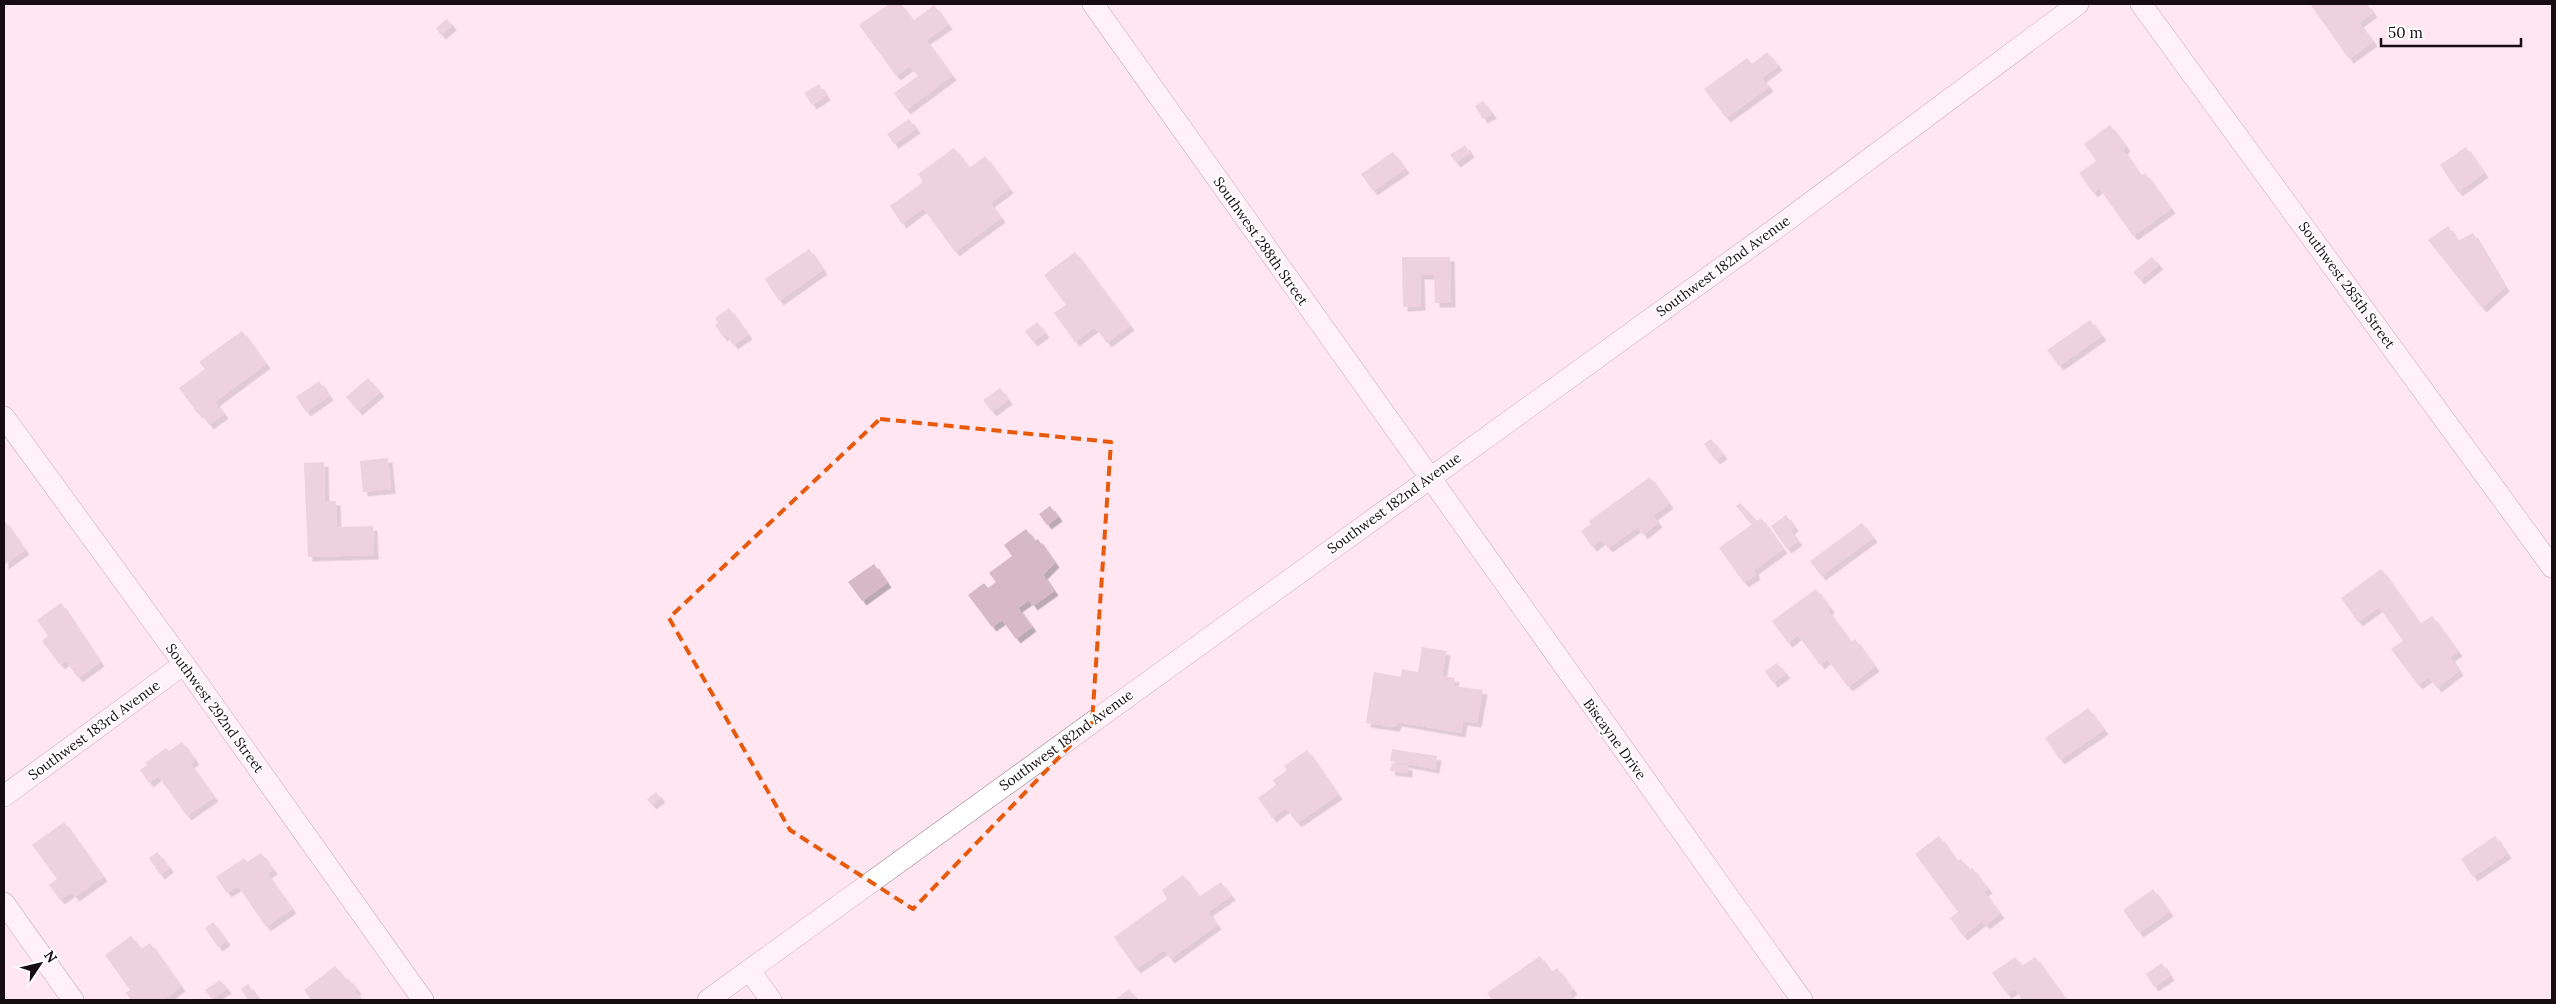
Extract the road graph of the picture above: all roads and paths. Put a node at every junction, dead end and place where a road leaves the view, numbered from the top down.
1 (1093, 4) edge
2 (2078, 4) edge
3 (2141, 4) edge
4 (4, 417) edge
5 (1428, 478) junction
6 (2552, 567) edge
7 (184, 664) junction
8 (4, 796) edge
9 (4, 903) edge
10 (750, 970) junction
11 (73, 1000) edge
12 (423, 1000) edge
13 (708, 1000) edge
14 (770, 1000) edge
15 (1802, 1000) edge

1 - 5 street, Southwest 288th Street
2 - 5 street, Southwest 182nd Avenue
3 - 6 street, Southwest 285th Street
4 - 7 street, Southwest 292nd Street
5 - 10 street, Southwest 182nd Avenue
5 - 15 street, Biscayne Drive
7 - 8 street, Southwest 183rd Avenue
7 - 12 street, Southwest 292nd Street
9 - 11 street
10 - 13 street, Southwest 182nd Avenue
10 - 14 street

